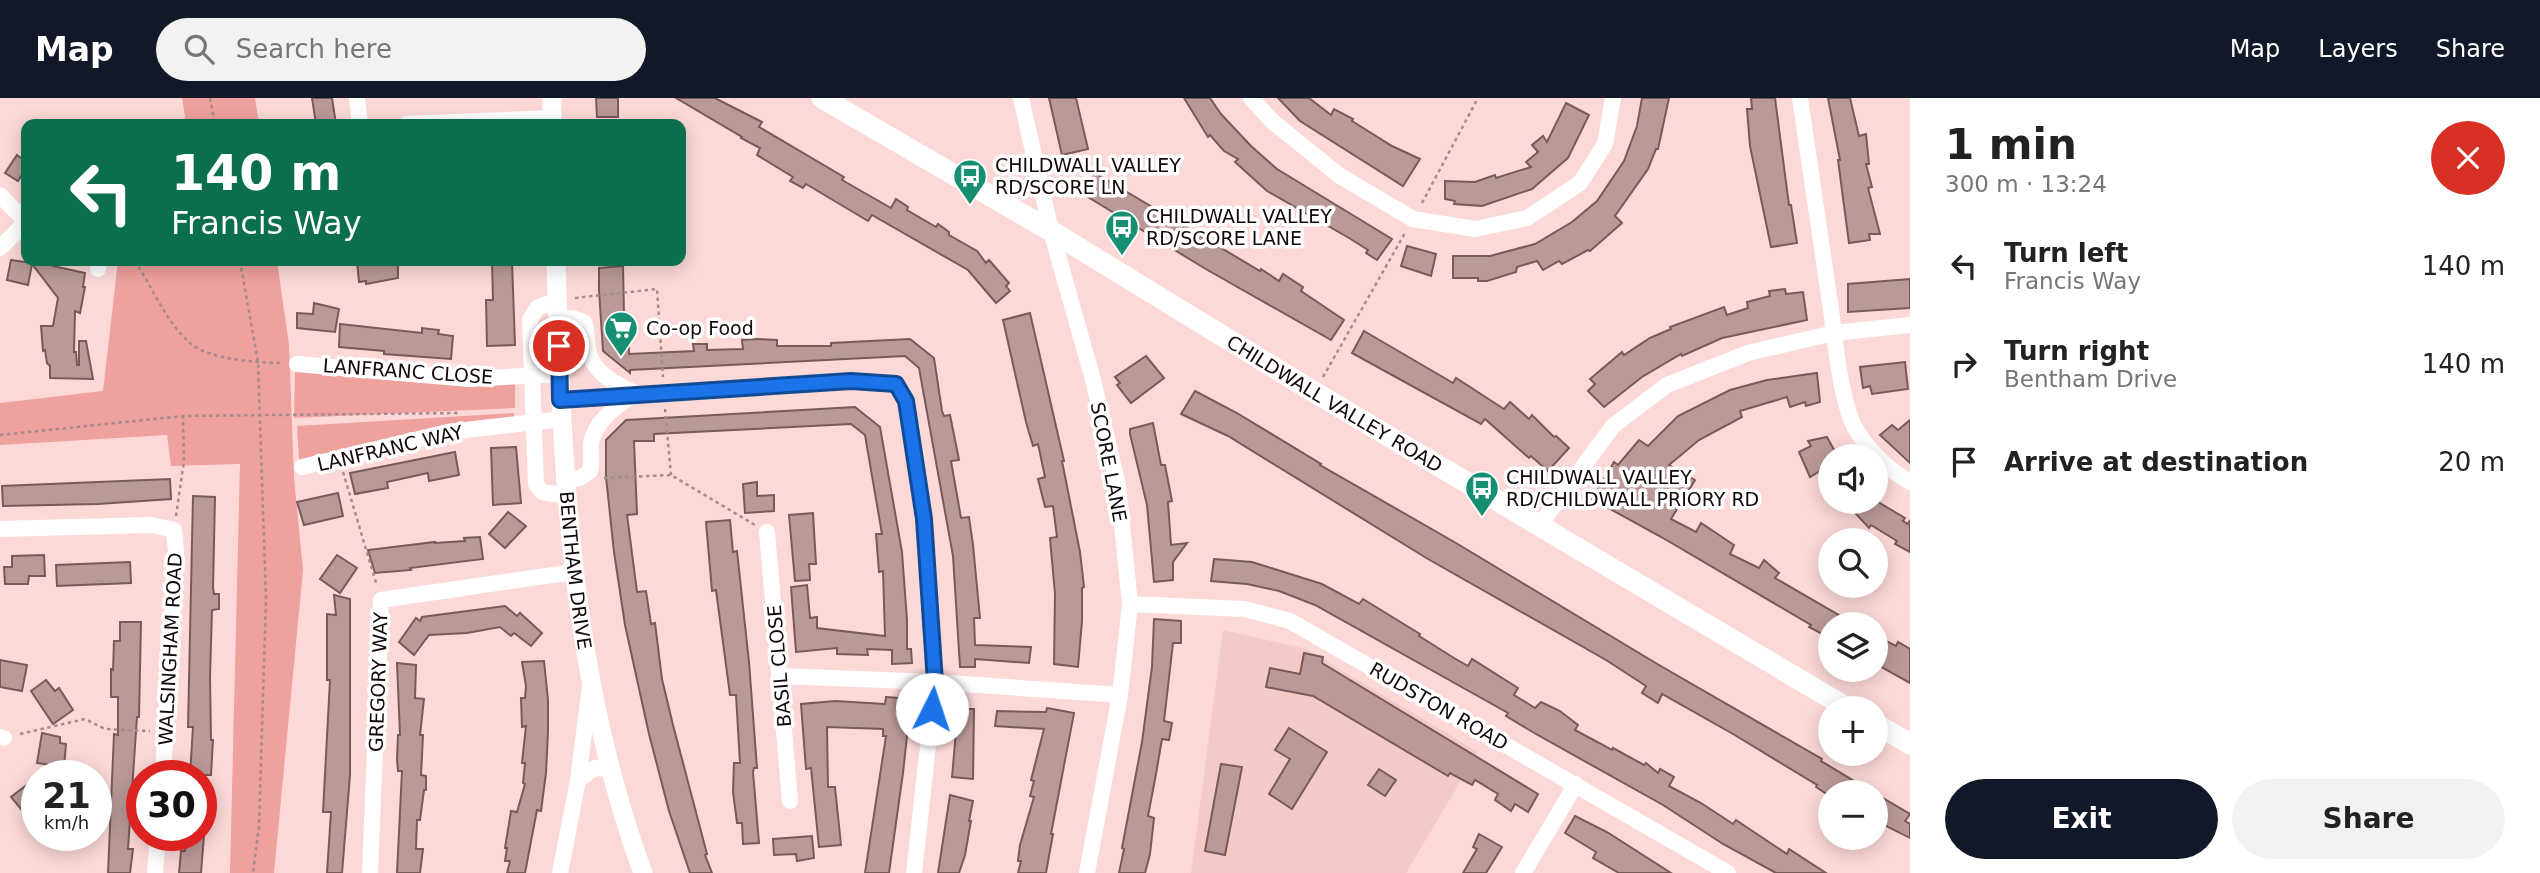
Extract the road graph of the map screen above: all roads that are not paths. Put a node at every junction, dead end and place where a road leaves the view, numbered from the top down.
1 (357, 98) edge
2 (552, 98) edge
3 (822, 98) edge
4 (1021, 98) edge
5 (1251, 98) edge
6 (1613, 98) edge
7 (1800, 98) edge
8 (359, 119) edge
9 (552, 119) edge
10 (0, 195) edge
11 (21, 217) edge
12 (21, 227) edge
13 (1052, 231) junction
14 (0, 248) edge
15 (556, 266) edge
16 (558, 309) junction
17 (1910, 325) edge
18 (1834, 333) junction
19 (297, 364) road end
20 (560, 374) junction
21 (533, 375) junction
22 (635, 393) junction
23 (560, 400) junction
24 (561, 419) junction
25 (534, 424) junction
26 (302, 467) dead end
27 (1910, 482) edge
28 (565, 488) junction
29 (1539, 526) junction
30 (0, 529) edge
31 (767, 532) road end
32 (572, 572) junction
33 (1130, 604) junction
34 (781, 676) junction
35 (935, 682) junction
36 (590, 684) junction
37 (1120, 695) junction
38 (1827, 696) edge
39 (1888, 731) edge
40 (1910, 744) edge
41 (164, 760) edge
42 (610, 769) junction
43 (578, 780) junction
44 (1576, 784) junction
45 (790, 801) dead end
46 (157, 851) edge
47 (155, 873) edge
48 (370, 873) edge
49 (560, 873) edge
50 (643, 873) edge
51 (914, 873) edge
52 (1087, 873) edge
53 (1523, 873) edge
54 (1728, 873) edge

1 - 8 street
2 - 9 street
3 - 13 main road, CHILDWALL VALLEY ROAD
4 - 13 street, SCORE LANE
5 - 6 street
7 - 18 street
10 - 11 street
12 - 14 street
13 - 29 main road, CHILDWALL VALLEY ROAD
13 - 33 street, SCORE LANE
15 - 16 street, BENTHAM DRIVE
16 - 20 street, BENTHAM DRIVE
16 - 21 street
16 - 22 street
17 - 18 street
18 - 27 street
18 - 29 street
19 - 21 street, LANFRANC CLOSE
20 - 21 street, LANFRANC CLOSE
20 - 23 street, BENTHAM DRIVE
21 - 25 street
22 - 23 street
22 - 28 street
22 - 35 street
23 - 24 street, BENTHAM DRIVE
24 - 25 street, LANFRANC WAY
24 - 28 street, BENTHAM DRIVE
25 - 26 street, LANFRANC WAY
25 - 28 street
28 - 32 street, BENTHAM DRIVE
29 - 38 main road, CHILDWALL VALLEY ROAD
30 - 41 street, WALSINGHAM ROAD
31 - 34 street, BASIL CLOSE
32 - 36 street, BENTHAM DRIVE
32 - 48 street, GREGORY WAY
33 - 37 street, SCORE LANE
33 - 44 street, RUDSTON ROAD
34 - 35 street
34 - 45 street, BASIL CLOSE
35 - 37 street
35 - 51 street
36 - 42 street, BENTHAM DRIVE
36 - 43 street
37 - 52 street, SCORE LANE
39 - 40 main road
42 - 43 street
42 - 50 street, BENTHAM DRIVE
43 - 49 street
44 - 53 street
44 - 54 street, RUDSTON ROAD
46 - 47 street

